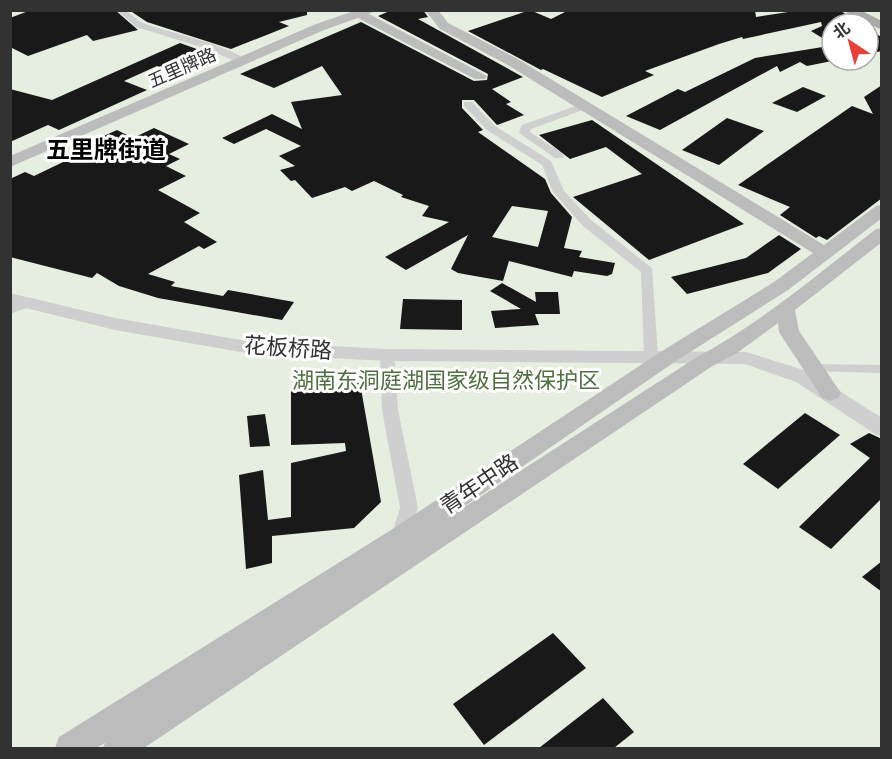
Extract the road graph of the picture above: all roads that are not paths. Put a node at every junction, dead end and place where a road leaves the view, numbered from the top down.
1 (121, 10) edge
2 (429, 10) edge
3 (848, 10) edge
4 (858, 10) edge
5 (363, 12) edge
6 (882, 24) edge
7 (240, 60) junction
8 (480, 76) dead end
9 (468, 104) dead end
10 (584, 106) junction
11 (10, 156) edge
12 (559, 156) dead end
13 (10, 162) edge
14 (882, 210) edge
15 (882, 233) edge
16 (825, 253) junction
17 (16, 304) edge
18 (785, 308) junction
19 (387, 355) junction
20 (660, 356) junction
21 (714, 357) junction
22 (814, 368) junction
23 (882, 369) edge
24 (830, 393) junction
25 (882, 429) edge
26 (400, 537) junction
27 (70, 748) edge
28 (118, 748) edge

1 - 7 street
2 - 10 main road
3 - 6 main road
4 - 6 main road
5 - 7 main road, 五里牌路
5 - 8 main road
7 - 11 main road, 五里牌路
7 - 13 main road, 五里牌路
9 - 20 street
10 - 12 street
10 - 16 main road
14 - 16 main road, 青年中路
15 - 18 main road, 青年中路
16 - 20 main road, 青年中路
17 - 19 street, 花板桥路
18 - 21 main road, 青年中路
18 - 22 main road
19 - 20 street, 花板桥路
19 - 26 street
20 - 21 street, 花板桥路
20 - 26 main road, 青年中路
21 - 24 street, 花板桥路
21 - 28 main road, 青年中路
22 - 23 street
22 - 24 main road
24 - 25 street, 花板桥路
26 - 27 main road, 青年中路

